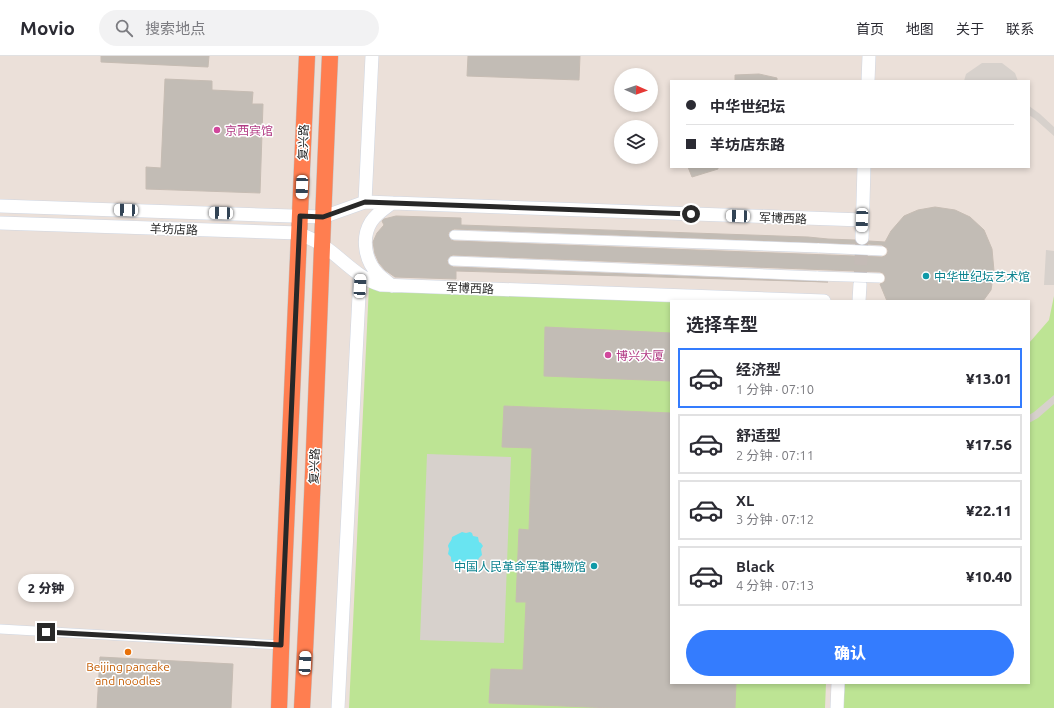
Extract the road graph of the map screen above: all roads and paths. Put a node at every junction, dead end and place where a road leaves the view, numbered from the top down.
1 (307, 56) edge
2 (330, 56) edge
3 (372, 56) edge
4 (869, 56) edge
5 (868, 80) edge
6 (864, 168) edge
7 (365, 202) junction
8 (392, 203) junction
9 (0, 206) edge
10 (300, 216) junction
11 (323, 217) junction
12 (862, 220) junction
13 (0, 223) edge
14 (299, 233) junction
15 (454, 236) dead end
16 (862, 238) tunnel mouth
17 (322, 245) junction
18 (882, 251) dead end
19 (453, 261) dead end
20 (360, 276) junction
21 (880, 278) dead end
22 (860, 284) tunnel mouth
23 (392, 286) junction
24 (795, 300) edge
25 (859, 300) edge
26 (0, 629) edge
27 (281, 645) junction
28 (838, 684) edge
29 (279, 708) edge
30 (302, 708) edge
31 (338, 708) edge
32 (837, 708) edge

1 - 10 highway, 复兴路
2 - 11 highway, 复兴路
3 - 7 street
4 - 5 street
6 - 12 street
7 - 8 street, 军博西路
7 - 11 street, 军博西路
8 - 12 street, 军博西路
8 - 23 street
9 - 10 street, 羊坊店路
10 - 11 street, 羊坊店路
10 - 14 highway, 复兴路
11 - 17 highway, 复兴路
12 - 16 street
13 - 14 street, 羊坊店路
14 - 17 street, 羊坊店路
14 - 27 highway, 复兴路
15 - 18 street, bridge
17 - 20 street, 军博西路
17 - 30 highway, 复兴路
19 - 21 street, bridge
20 - 23 street, 军博西路
20 - 31 street
22 - 25 street
23 - 24 street, 军博西路
26 - 27 street
27 - 29 highway, 复兴路
28 - 32 street

